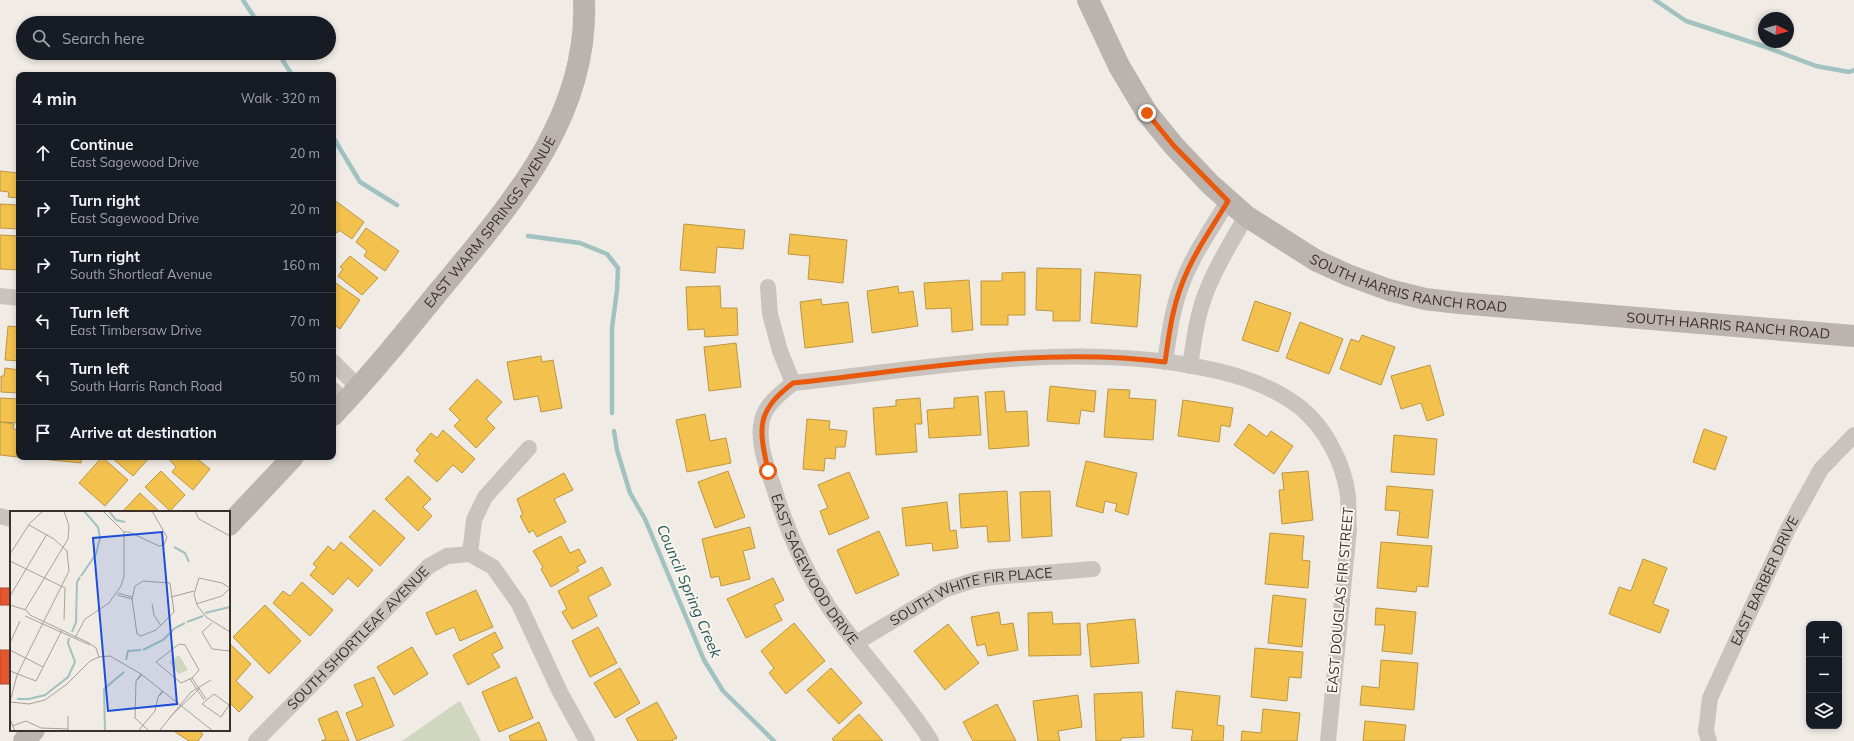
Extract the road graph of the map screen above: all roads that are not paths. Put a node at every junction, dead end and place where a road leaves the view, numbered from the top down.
1 (584, 0) edge
2 (1088, 0) edge
3 (1228, 201) junction
4 (1246, 216) junction
5 (768, 287) dead end
6 (0, 296) edge
7 (16, 298) edge
8 (1854, 336) edge
9 (1165, 362) junction
10 (1190, 366) junction
11 (336, 373) edge
12 (793, 383) junction
13 (343, 399) edge
14 (1854, 435) edge
15 (529, 448) dead end
16 (290, 460) edge
17 (0, 516) edge
18 (10, 519) edge
19 (230, 524) edge
20 (470, 554) junction
21 (1093, 569) dead end
22 (856, 643) junction
23 (33, 731) edge
24 (24, 741) edge
25 (256, 741) edge
26 (587, 741) edge
27 (931, 741) edge
28 (1328, 741) edge
29 (1709, 741) edge

1 - 13 street, EAST WARM SPRINGS AVENUE
2 - 3 street, SOUTH HARRIS RANCH ROAD
3 - 4 street, SOUTH HARRIS RANCH ROAD
3 - 9 street
4 - 8 street, SOUTH HARRIS RANCH ROAD
4 - 10 street
5 - 12 street
6 - 7 street
9 - 10 street
9 - 12 street
10 - 28 street, EAST DOUGLAS FIR STREET
11 - 13 street
12 - 22 street, EAST SAGEWOOD DRIVE
14 - 29 street, EAST BARBER DRIVE
15 - 20 street
16 - 19 street
17 - 18 street
20 - 25 street, SOUTH SHORTLEAF AVENUE
20 - 26 street
21 - 22 street, SOUTH WHITE FIR PLACE
22 - 27 street, EAST SAGEWOOD DRIVE
23 - 24 street

